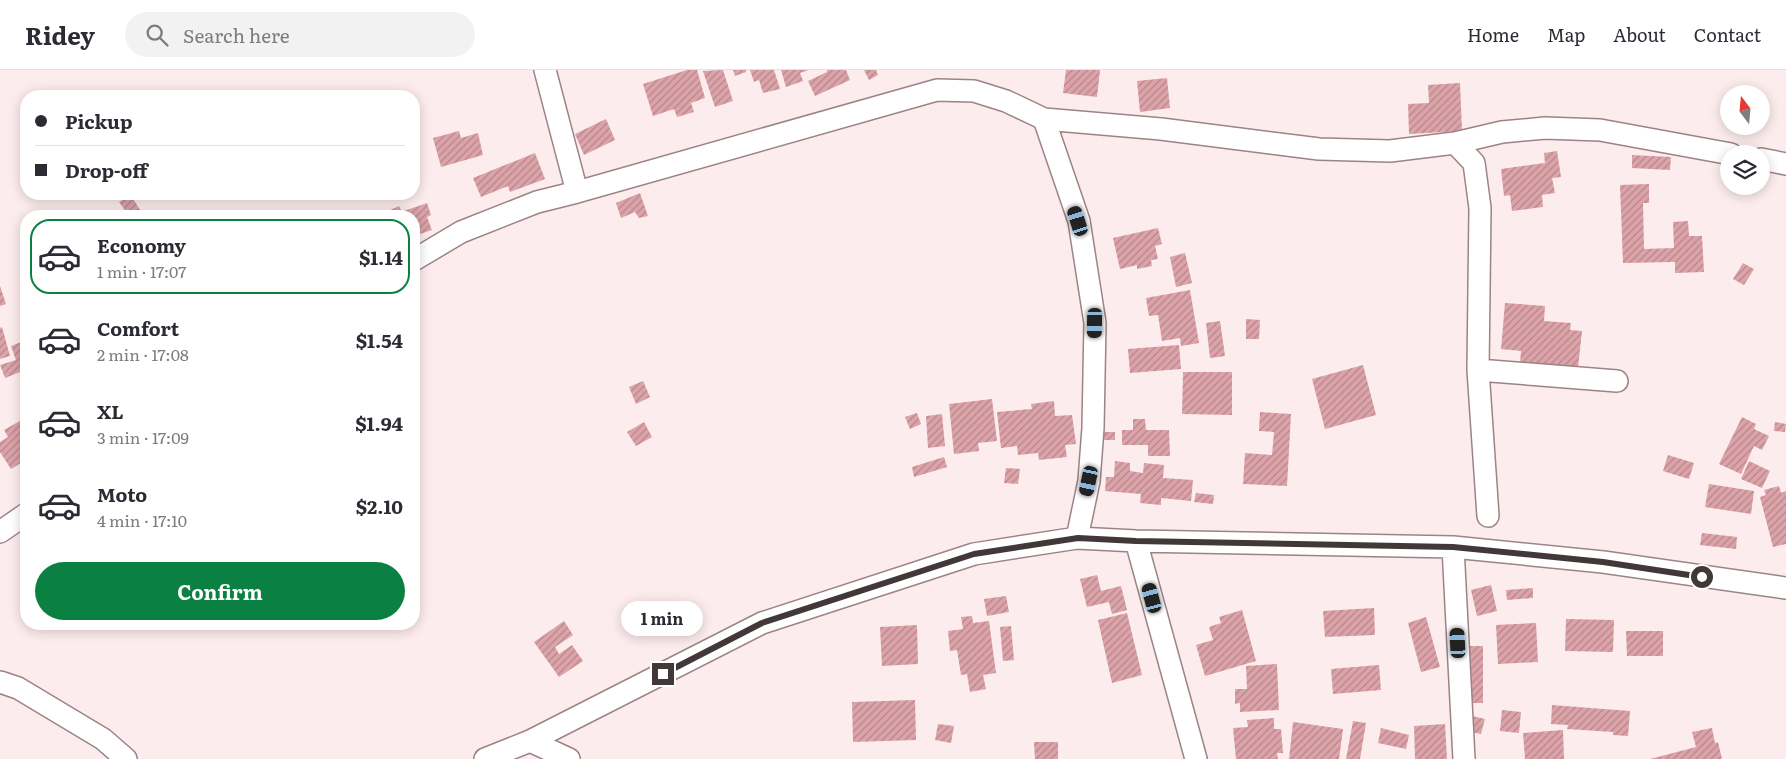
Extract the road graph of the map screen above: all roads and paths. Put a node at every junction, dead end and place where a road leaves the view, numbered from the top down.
1 (545, 70) edge
2 (1044, 119) junction
3 (1456, 143) junction
4 (1720, 152) edge
5 (1770, 161) edge
6 (1786, 164) edge
7 (577, 192) junction
8 (420, 256) edge
9 (1478, 370) junction
10 (1617, 380) dead end
11 (1488, 516) dead end
12 (20, 518) edge
13 (0, 532) edge
14 (1078, 538) junction
15 (1136, 541) junction
16 (1453, 547) junction
17 (1786, 588) edge
18 (0, 682) edge
19 (530, 740) junction
20 (126, 759) edge
21 (485, 759) edge
22 (569, 759) edge
23 (1196, 759) edge
24 (1464, 759) edge

1 - 7 street
2 - 3 street
2 - 7 street
2 - 14 street
3 - 4 street
3 - 9 street
5 - 6 street
7 - 8 street
9 - 10 street
9 - 11 street
12 - 13 street
14 - 15 street
14 - 19 street
15 - 16 street
15 - 23 street
16 - 17 street
16 - 24 street
18 - 20 street
19 - 21 street
19 - 22 street

